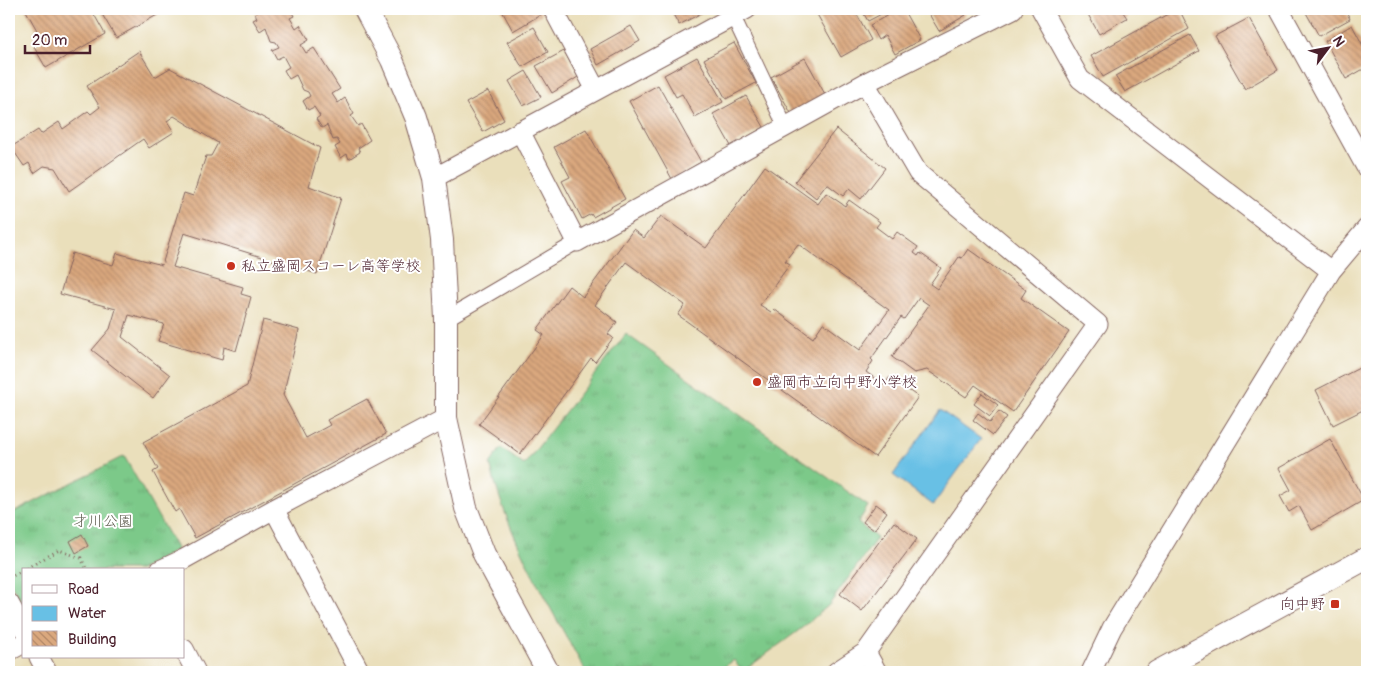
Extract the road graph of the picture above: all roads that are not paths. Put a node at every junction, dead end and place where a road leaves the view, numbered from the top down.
1 (366, 9) edge
2 (553, 9) edge
3 (1013, 9) edge
4 (1041, 9) edge
5 (1279, 9) edge
6 (737, 11) edge
7 (865, 83) junction
8 (596, 90) junction
9 (786, 128) junction
10 (520, 131) junction
11 (1367, 169) edge
12 (434, 178) junction
13 (1367, 228) edge
14 (577, 242) junction
15 (1330, 272) junction
16 (446, 320) junction
17 (446, 418) junction
18 (274, 509) junction
19 (1367, 558) edge
20 (164, 568) edge
21 (9, 603) edge
22 (22, 626) edge
23 (22, 644) edge
24 (9, 651) edge
25 (185, 651) edge
26 (866, 652) junction
27 (40, 658) edge
28 (47, 672) edge
29 (196, 672) edge
30 (360, 672) edge
31 (548, 672) edge
32 (836, 672) edge
33 (877, 672) edge
34 (1091, 672) edge
35 (1157, 672) edge

1 - 12 street
2 - 8 street
3 - 7 street
4 - 15 street
5 - 11 street
6 - 8 street
6 - 9 street
7 - 9 street
7 - 26 street
8 - 10 street
9 - 14 street
10 - 12 street
10 - 14 street
12 - 16 street
13 - 15 street
14 - 16 street
15 - 34 street
16 - 17 street
17 - 18 street
17 - 31 street
18 - 20 street
18 - 30 street
19 - 35 street
21 - 22 street
23 - 24 street
25 - 29 street
26 - 32 street
26 - 33 street
27 - 28 street

